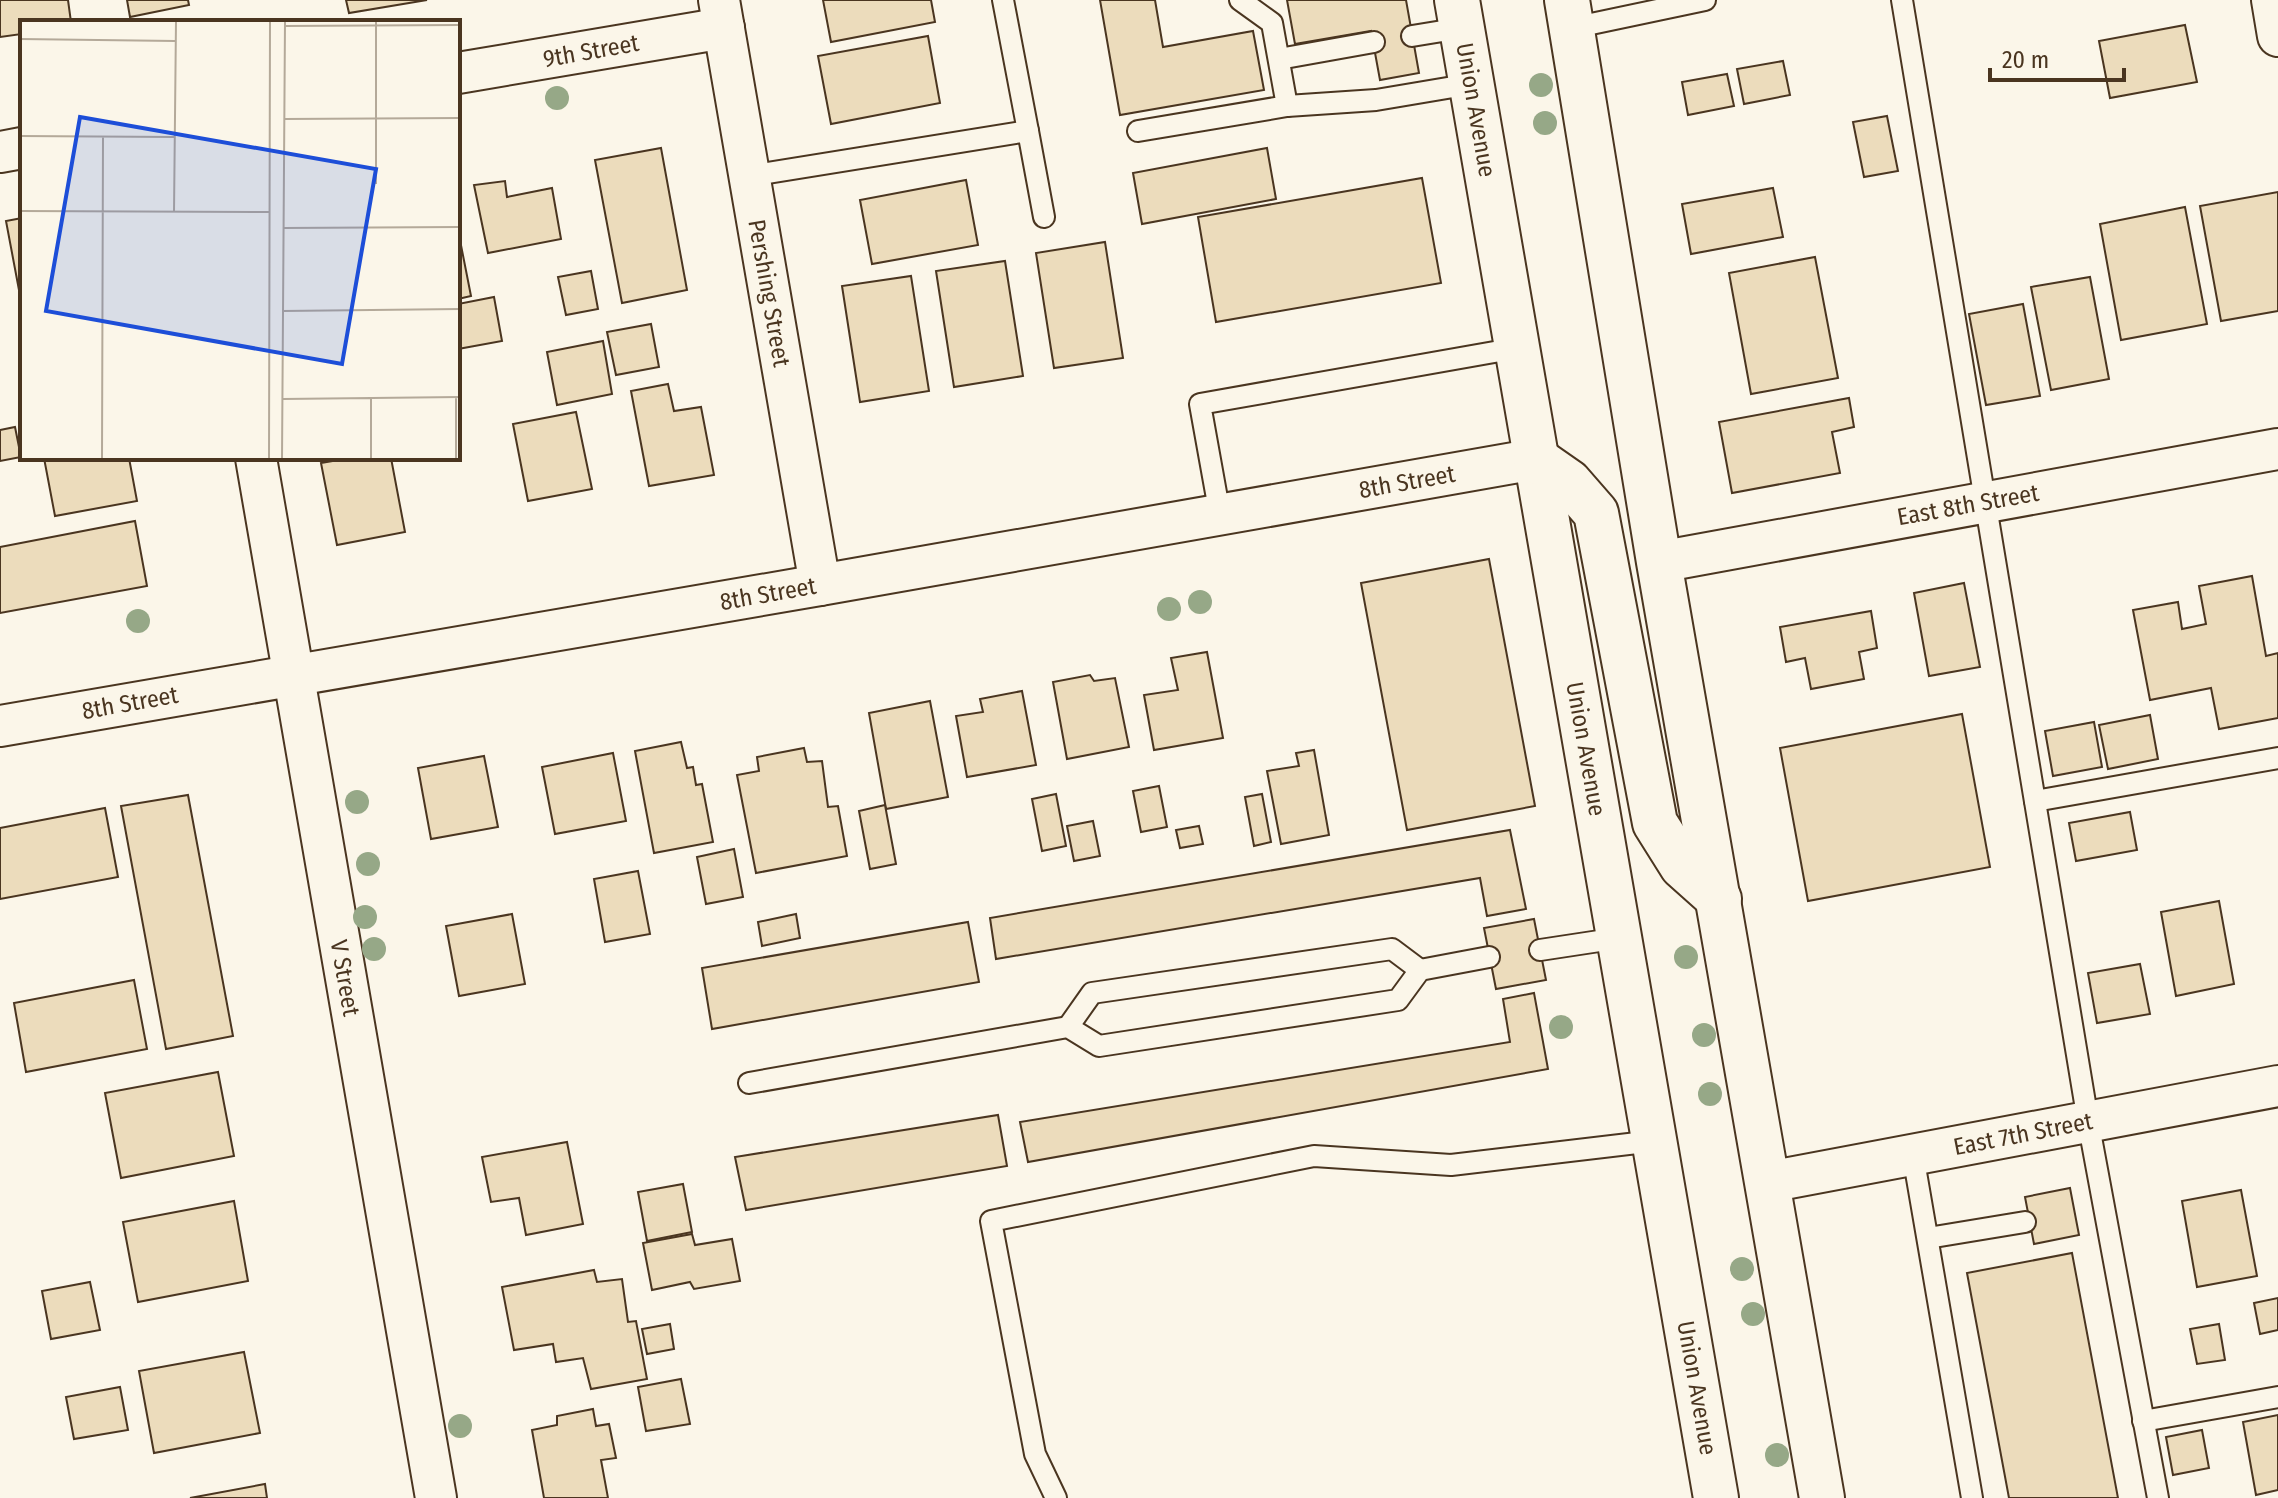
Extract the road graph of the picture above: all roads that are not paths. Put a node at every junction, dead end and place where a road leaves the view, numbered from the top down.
1 (1003, 0) edge
2 (1240, 0) edge
3 (1902, 0) edge
4 (2272, 0) edge
5 (1697, 1) edge
6 (1640, 7) edge
7 (721, 14) edge
8 (1459, 14) edge
9 (1569, 14) edge
10 (1412, 36) dead end
11 (2278, 36) edge
12 (1374, 42) dead end
13 (1279, 59) junction
14 (460, 73) edge
15 (1471, 84) junction
16 (1287, 106) junction
17 (1028, 131) junction
18 (1138, 131) dead end
19 (20, 148) edge
20 (0, 152) edge
21 (749, 176) junction
22 (1044, 217) dead end
23 (1517, 348) junction
24 (2278, 449) edge
25 (1536, 459) junction
26 (256, 460) edge
27 (1986, 502) junction
28 (1220, 515) junction
29 (1659, 562) junction
30 (820, 585) junction
31 (292, 676) junction
32 (0, 726) edge
33 (2278, 758) edge
34 (2035, 801) junction
35 (1719, 899) junction
36 (1619, 938) junction
37 (1540, 950) dead end
38 (1489, 957) dead end
39 (1420, 970) junction
40 (1068, 1027) junction
41 (749, 1083) dead end
42 (2278, 1086) edge
43 (2088, 1121) junction
44 (1654, 1141) junction
45 (1913, 1155) junction
46 (1768, 1182) junction
47 (2025, 1222) dead end
48 (1928, 1238) junction
49 (2278, 1397) edge
50 (2143, 1421) junction
51 (436, 1498) edge
52 (1056, 1498) edge
53 (1716, 1498) edge
54 (1822, 1498) edge
55 (1972, 1498) edge
56 (2158, 1498) edge

1 - 17 lane
2 - 13 lane
3 - 27 lane
4 - 11 street
5 - 6 lane
6 - 9 lane
7 - 14 street, 9th Street
7 - 21 street, Pershing Street
8 - 10 lane
8 - 15 highway, Union Avenue
9 - 29 highway
12 - 13 lane
13 - 16 lane
15 - 16 lane
15 - 23 highway, Union Avenue
16 - 18 lane
17 - 21 lane
17 - 22 lane
19 - 20 street
21 - 30 street, Pershing Street
23 - 25 highway, Union Avenue
23 - 28 lane
24 - 27 street, East 8th Street
25 - 28 street, 8th Street
25 - 35 highway
25 - 36 highway, Union Avenue
26 - 31 street, V Street
27 - 29 street, East 8th Street
27 - 34 lane
28 - 30 street, 8th Street
29 - 35 highway
30 - 31 street, 8th Street
31 - 32 street, 8th Street
31 - 51 street, V Street
33 - 34 lane
34 - 43 lane
35 - 46 highway
36 - 37 lane
36 - 44 highway, Union Avenue
38 - 39 lane
39 - 40 lane
39 - 40 lane
40 - 41 lane
42 - 43 street, East 7th Street
43 - 45 street, East 7th Street
43 - 50 lane
44 - 52 lane
44 - 53 highway, Union Avenue
45 - 46 street, East 7th Street
45 - 48 lane
46 - 54 highway
47 - 48 lane
48 - 55 lane
49 - 50 lane
50 - 56 lane

